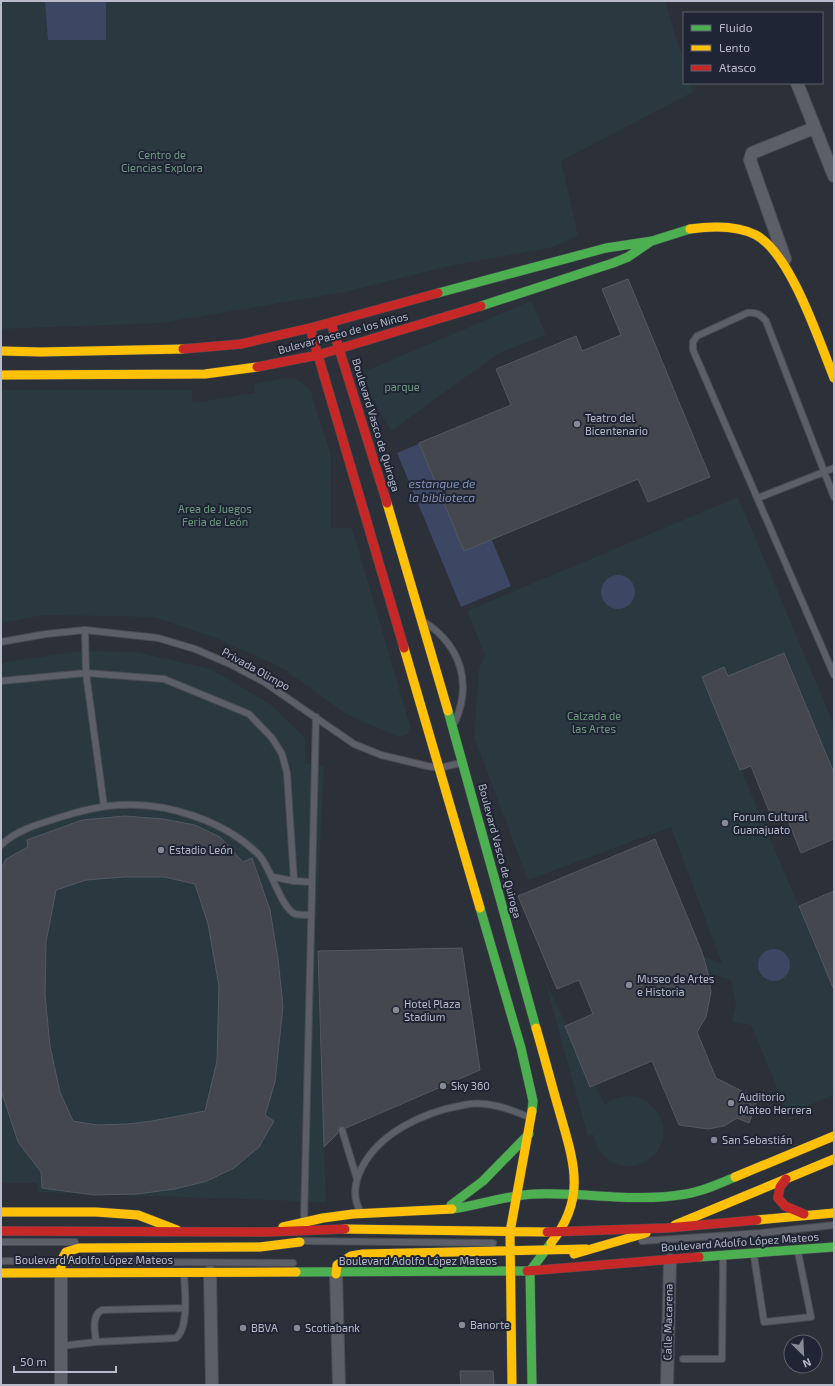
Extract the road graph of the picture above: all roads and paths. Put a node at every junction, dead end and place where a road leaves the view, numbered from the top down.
1 (797, 84) edge
2 (814, 128) junction
3 (829, 152) edge
4 (833, 172) edge
5 (652, 241) junction
6 (791, 274) junction
7 (331, 323) junction
8 (310, 328) junction
9 (340, 348) junction
10 (1, 351) edge
11 (318, 355) junction
12 (1, 375) edge
13 (834, 378) edge
14 (834, 468) edge
15 (823, 472) junction
16 (834, 497) edge
17 (758, 498) junction
18 (420, 619) junction
19 (85, 630) junction
20 (1, 642) edge
21 (86, 673) junction
22 (834, 675) edge
23 (1, 681) edge
24 (316, 717) junction
25 (452, 728) junction
26 (463, 763) junction
27 (439, 768) junction
28 (104, 806) junction
29 (1, 845) edge
30 (273, 877) junction
31 (294, 881) junction
32 (311, 882) junction
33 (310, 915) junction
34 (532, 1118) junction
35 (342, 1130) dead end
36 (529, 1134) junction
37 (834, 1136) edge
38 (834, 1159) edge
39 (357, 1179) junction
40 (786, 1179) junction
41 (573, 1195) junction
42 (517, 1196) junction
43 (444, 1210) junction
44 (1, 1212) edge
45 (362, 1213) junction
46 (834, 1213) edge
47 (808, 1215) junction
48 (304, 1221) junction
49 (834, 1225) edge
50 (667, 1228) junction
51 (347, 1229) junction
52 (1, 1231) edge
53 (181, 1231) junction
54 (267, 1232) junction
55 (510, 1232) junction
56 (559, 1232) junction
57 (304, 1241) junction
58 (1, 1242) edge
59 (608, 1243) junction
60 (550, 1244) junction
61 (515, 1245) junction
62 (834, 1247) edge
63 (586, 1249) junction
64 (797, 1250) junction
65 (543, 1251) junction
66 (754, 1253) junction
67 (722, 1256) junction
68 (580, 1259) dead end
69 (572, 1260) dead end
70 (670, 1260) junction
71 (1, 1261) edge
72 (549, 1262) dead end
73 (299, 1263) dead end
74 (361, 1264) dead end
75 (511, 1266) junction
76 (530, 1266) junction
77 (61, 1267) junction
78 (334, 1268) junction
79 (184, 1271) junction
80 (210, 1272) junction
81 (1, 1273) edge
82 (185, 1308) junction
83 (96, 1342) junction
84 (61, 1346) junction
85 (683, 1359) dead end
86 (61, 1385) edge
87 (212, 1385) edge
88 (339, 1385) edge
89 (512, 1385) edge
90 (532, 1385) edge
91 (667, 1385) edge

1 - 2 street
2 - 3 street
2 - 6 street
3 - 4 street
5 - 6 street, Bulevar Paseo de los Niños
5 - 7 street, Bulevar Paseo de los Niños
5 - 9 street, Bulevar Paseo de los Niños
6 - 13 street, Bulevar Paseo de los Niños
7 - 8 street, Bulevar Paseo de los Niños
7 - 9 street, Boulevard Vasco de Quiroga
8 - 10 street, Bulevar Paseo de los Niños
8 - 11 street
9 - 11 street, Bulevar Paseo de los Niños
9 - 18 street, Boulevard Vasco de Quiroga
11 - 12 street, Bulevar Paseo de los Niños
11 - 27 street
14 - 15 lane
15 - 16 lane
15 - 17 lane
15 - 17 lane
17 - 22 lane
18 - 25 street, Boulevard Vasco de Quiroga
18 - 25 lane
19 - 20 lane, Privada Olimpo
19 - 21 lane
19 - 24 lane, Privada Olimpo
21 - 23 lane
21 - 28 lane
21 - 31 lane
24 - 27 lane, Privada Olimpo
24 - 32 lane
25 - 26 street, Boulevard Vasco de Quiroga
26 - 27 lane, Privada Olimpo
26 - 41 street, Boulevard Vasco de Quiroga
27 - 34 street
28 - 29 lane
28 - 30 lane
30 - 31 lane
30 - 33 lane
31 - 32 lane
32 - 33 lane
33 - 48 lane
34 - 36 street
34 - 39 lane
35 - 39 lane
36 - 42 street
36 - 43 street
37 - 41 street
38 - 40 street
39 - 45 lane
40 - 47 street
40 - 50 street
41 - 42 street
41 - 56 street, Boulevard Vasco de Quiroga
42 - 43 street
42 - 55 street
43 - 45 street
44 - 53 street
45 - 48 street
46 - 47 street, Boulevard Adolfo López Mateos
47 - 50 street, Boulevard Adolfo López Mateos
48 - 54 street
49 - 59 lane
50 - 56 street, Boulevard Adolfo López Mateos
50 - 59 street
51 - 54 street, Boulevard Adolfo López Mateos
51 - 55 street, Boulevard Adolfo López Mateos
51 - 57 street
52 - 53 street, Boulevard Adolfo López Mateos
53 - 54 street, Boulevard Adolfo López Mateos
55 - 56 street, Boulevard Adolfo López Mateos
55 - 61 street
56 - 60 street, Boulevard Vasco de Quiroga
57 - 58 lane
57 - 61 lane
57 - 77 street
59 - 60 lane
59 - 63 street
60 - 61 lane
60 - 65 street, Boulevard Vasco de Quiroga
61 - 65 street
61 - 75 street
61 - 78 street
62 - 64 street, Boulevard Adolfo López Mateos
63 - 65 street
63 - 76 street
64 - 66 street, Boulevard Adolfo López Mateos
64 - 66 lane
65 - 76 street, Boulevard Vasco de Quiroga
66 - 67 street, Boulevard Adolfo López Mateos
67 - 70 street, Boulevard Adolfo López Mateos
67 - 85 lane
68 - 69 lane
70 - 76 street, Boulevard Adolfo López Mateos
70 - 91 street, Calle Macarena
71 - 77 lane
72 - 76 lane
73 - 77 lane
74 - 78 lane
75 - 76 street, Boulevard Adolfo López Mateos
75 - 78 street, Boulevard Adolfo López Mateos
75 - 89 street
76 - 90 street
77 - 79 street, Boulevard Adolfo López Mateos
77 - 81 street, Boulevard Adolfo López Mateos
77 - 84 street
78 - 80 street, Boulevard Adolfo López Mateos
78 - 88 street
79 - 80 street, Boulevard Adolfo López Mateos
79 - 82 lane
80 - 87 street
82 - 83 lane
82 - 83 lane
83 - 84 lane
84 - 86 street

